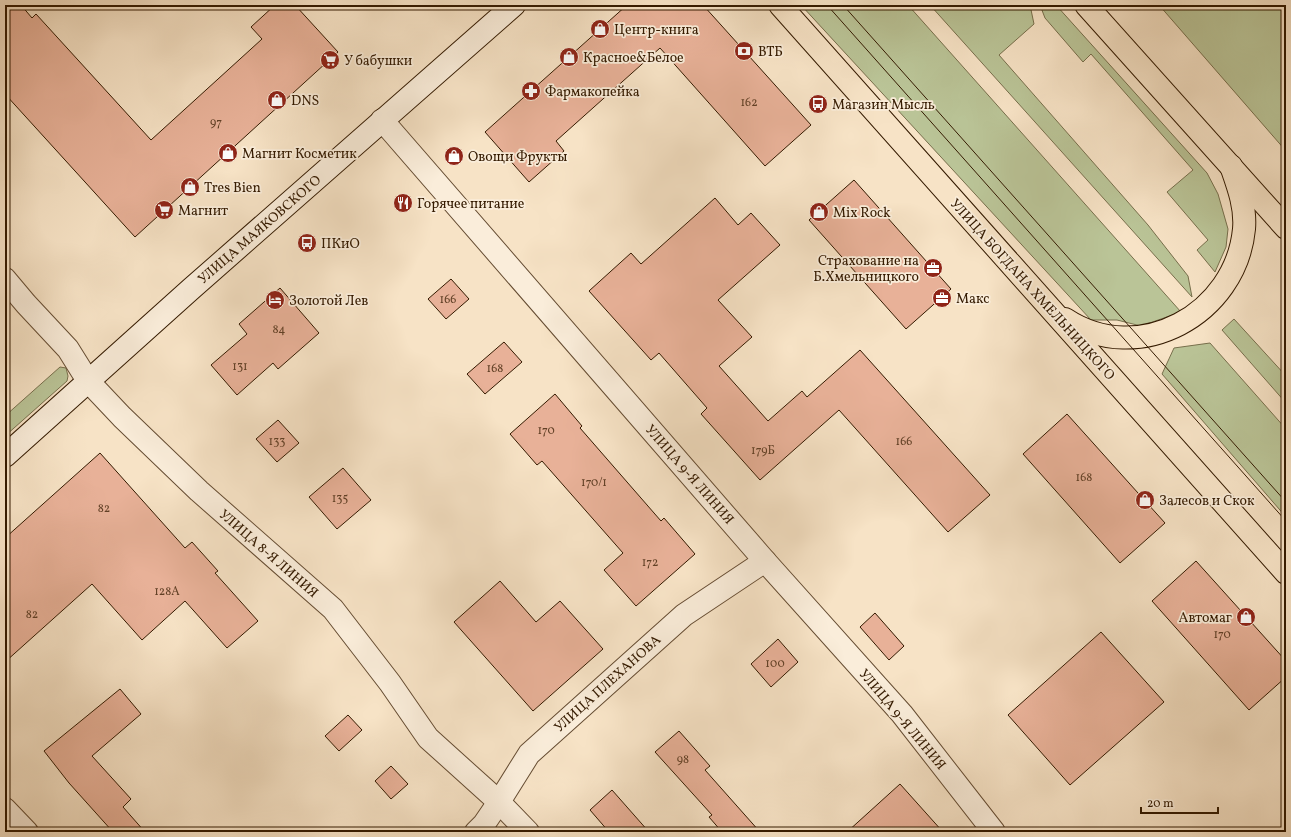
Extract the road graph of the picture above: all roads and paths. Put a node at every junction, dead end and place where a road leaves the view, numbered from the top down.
1 (514, 5) edge
2 (780, 5) edge
3 (1086, 5) edge
4 (382, 120) junction
5 (1231, 166) junction
6 (1286, 228) edge
7 (5, 279) edge
8 (1052, 311) junction
9 (88, 381) junction
10 (5, 456) edge
11 (765, 561) junction
12 (1286, 573) edge
13 (499, 802) junction
14 (5, 808) edge
15 (27, 832) edge
16 (476, 832) edge
17 (528, 832) edge
18 (994, 832) edge

1 - 4 street, УЛИЦА МАЯКОВСКОГО
2 - 8 main road, УЛИЦА БОГДАНА ХМЕЛЬНИЦКОГО
3 - 5 main road
4 - 9 street, УЛИЦА МАЯКОВСКОГО
4 - 11 street, УЛИЦА 9-Я ЛИНИЯ
5 - 6 main road
5 - 8 main road
7 - 9 street, УЛИЦА 8-Я ЛИНИЯ
8 - 12 main road, УЛИЦА БОГДАНА ХМЕЛЬНИЦКОГО
9 - 10 street, УЛИЦА МАЯКОВСКОГО
9 - 13 street, УЛИЦА 8-Я ЛИНИЯ
11 - 13 street, УЛИЦА ПЛЕХАНОВА
11 - 18 street, УЛИЦА 9-Я ЛИНИЯ
13 - 16 street, УЛИЦА ПЛЕХАНОВА
13 - 17 street, УЛИЦА 8-Я ЛИНИЯ
14 - 15 street

